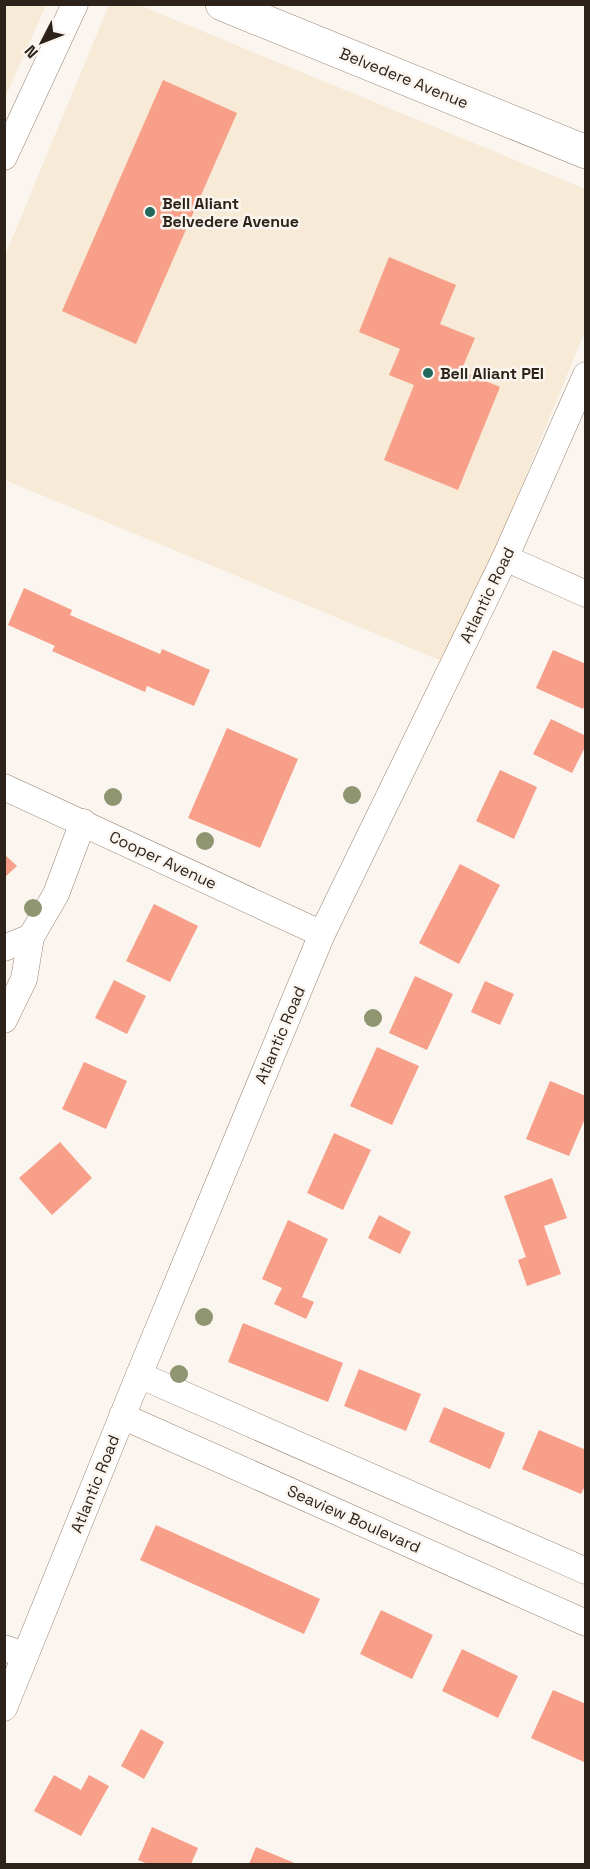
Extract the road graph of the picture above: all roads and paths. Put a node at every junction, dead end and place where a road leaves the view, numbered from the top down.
1 (75, 4) edge
2 (222, 4) edge
3 (585, 152) edge
4 (4, 157) edge
5 (585, 375) edge
6 (505, 558) junction
7 (585, 594) edge
8 (4, 787) edge
9 (83, 822) junction
10 (322, 934) junction
11 (31, 937) junction
12 (4, 948) edge
13 (4, 1020) edge
14 (139, 1375) junction
15 (122, 1416) junction
16 (585, 1571) edge
17 (585, 1623) edge
18 (15, 1651) edge
19 (4, 1708) edge

1 - 4 street
2 - 3 main road, Belvedere Avenue
5 - 6 street, Atlantic Road
6 - 7 street
6 - 10 street, Atlantic Road
8 - 9 street, Cooper Avenue
9 - 10 street, Cooper Avenue
9 - 11 street
10 - 14 street, Atlantic Road
11 - 12 street
11 - 13 street
14 - 15 street, Atlantic Road
14 - 16 street
15 - 17 street, Seaview Boulevard
15 - 18 street, Atlantic Road
18 - 19 street, Atlantic Road

